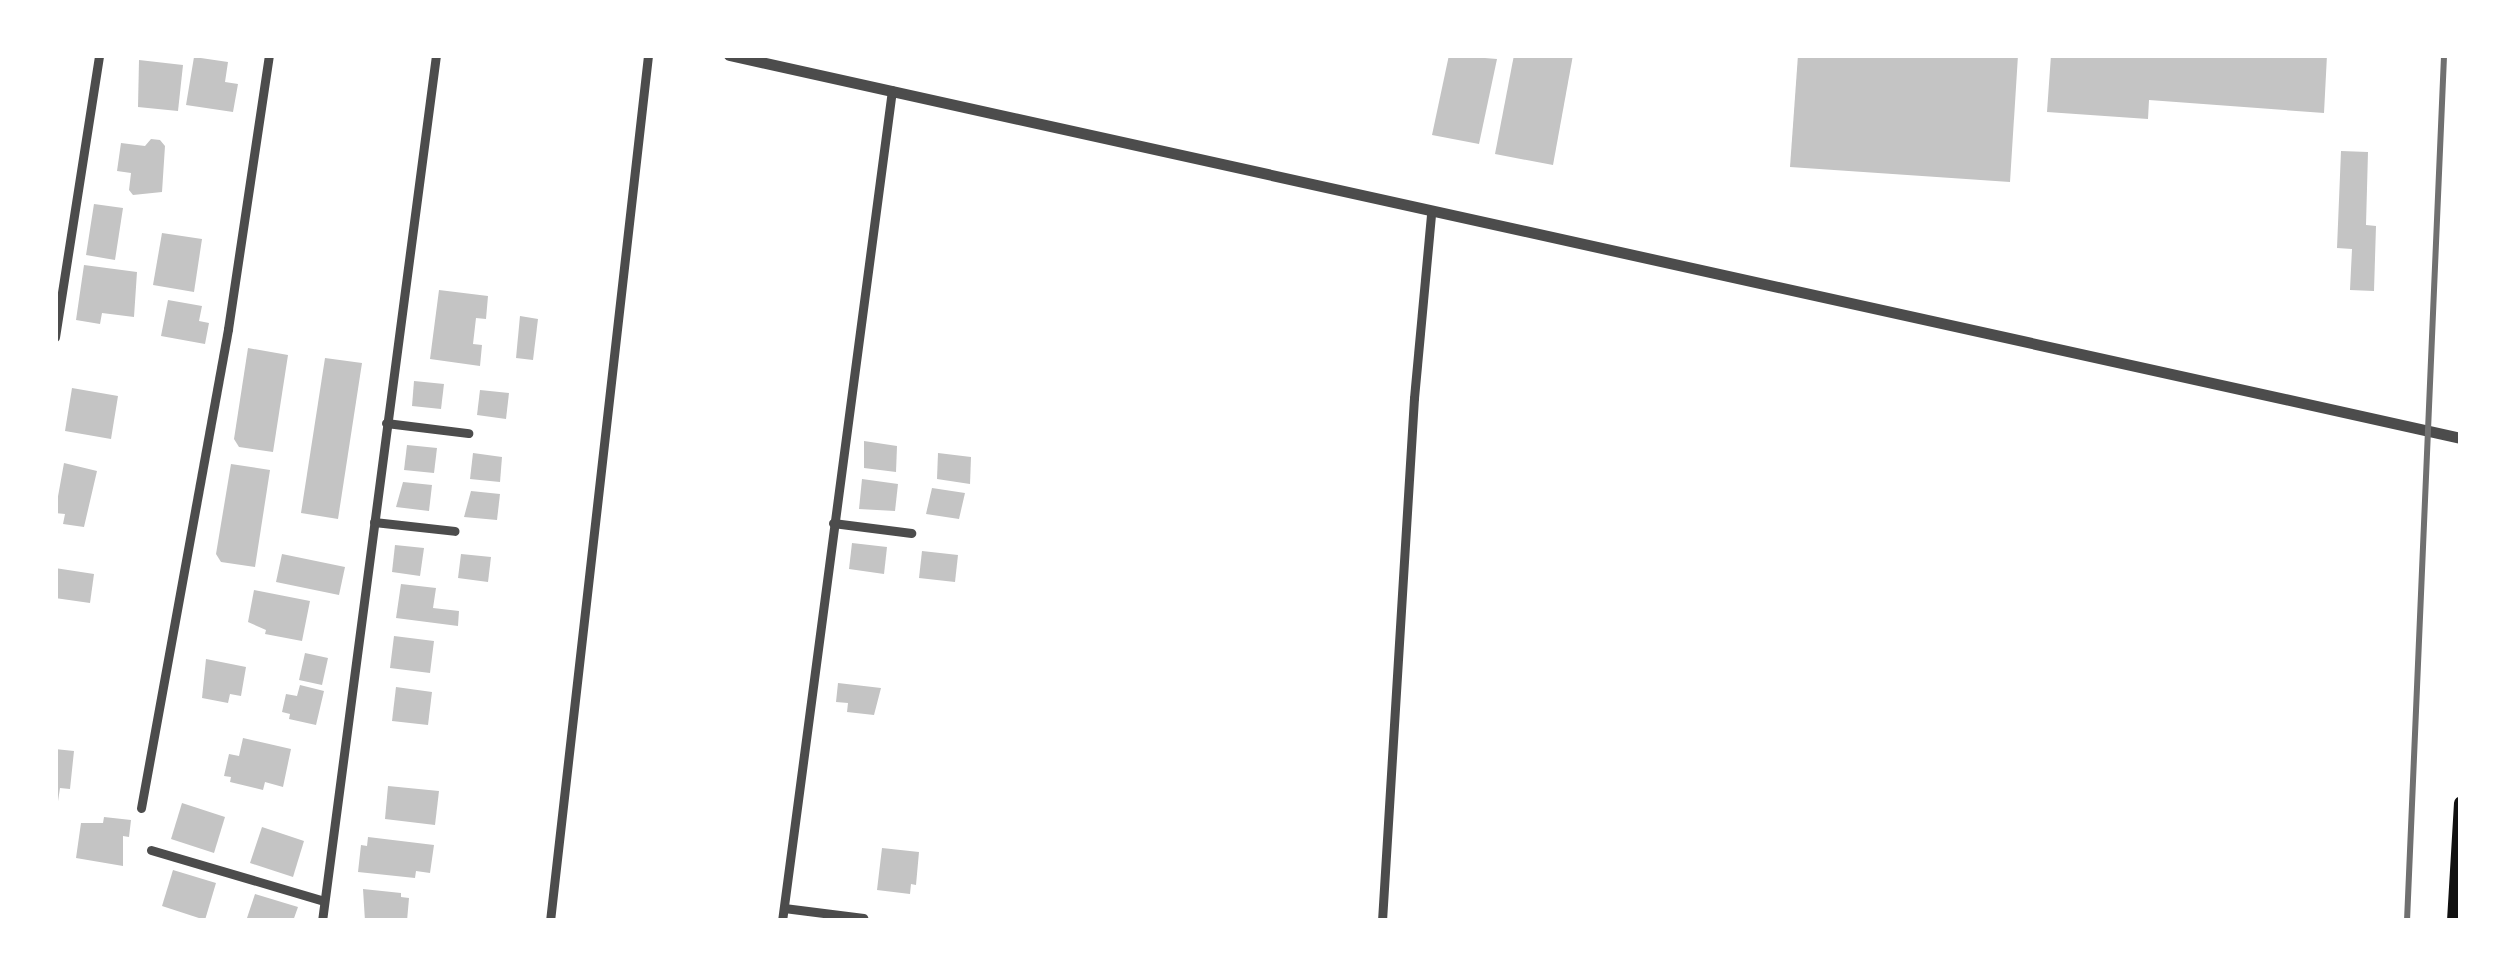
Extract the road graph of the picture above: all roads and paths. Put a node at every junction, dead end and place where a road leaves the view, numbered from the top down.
1 (99, 55) edge
2 (269, 55) edge
3 (436, 55) edge
4 (648, 55) edge
5 (730, 55) edge
6 (892, 90) junction
7 (1431, 213) junction
8 (55, 337) edge
9 (386, 423) junction
10 (468, 433) dead end
11 (2461, 438) edge
12 (374, 522) junction
13 (833, 523) junction
14 (455, 531) dead end
15 (911, 533) dead end
16 (2461, 803) edge
17 (141, 808) dead end
18 (151, 850) dead end
19 (324, 901) junction
20 (784, 908) junction
21 (864, 918) dead end
22 (322, 921) edge
23 (550, 921) edge
24 (782, 921) edge
25 (1382, 921) edge
26 (2454, 921) edge

1 - 8 street
2 - 17 street
3 - 9 street
4 - 23 street
5 - 6 street
6 - 7 street
6 - 13 street
7 - 11 street
7 - 25 street
9 - 10 street
9 - 12 street
12 - 14 street
12 - 19 street
13 - 15 street
13 - 20 street
16 - 26 main road
18 - 19 street
19 - 22 street
20 - 21 street
20 - 24 street

